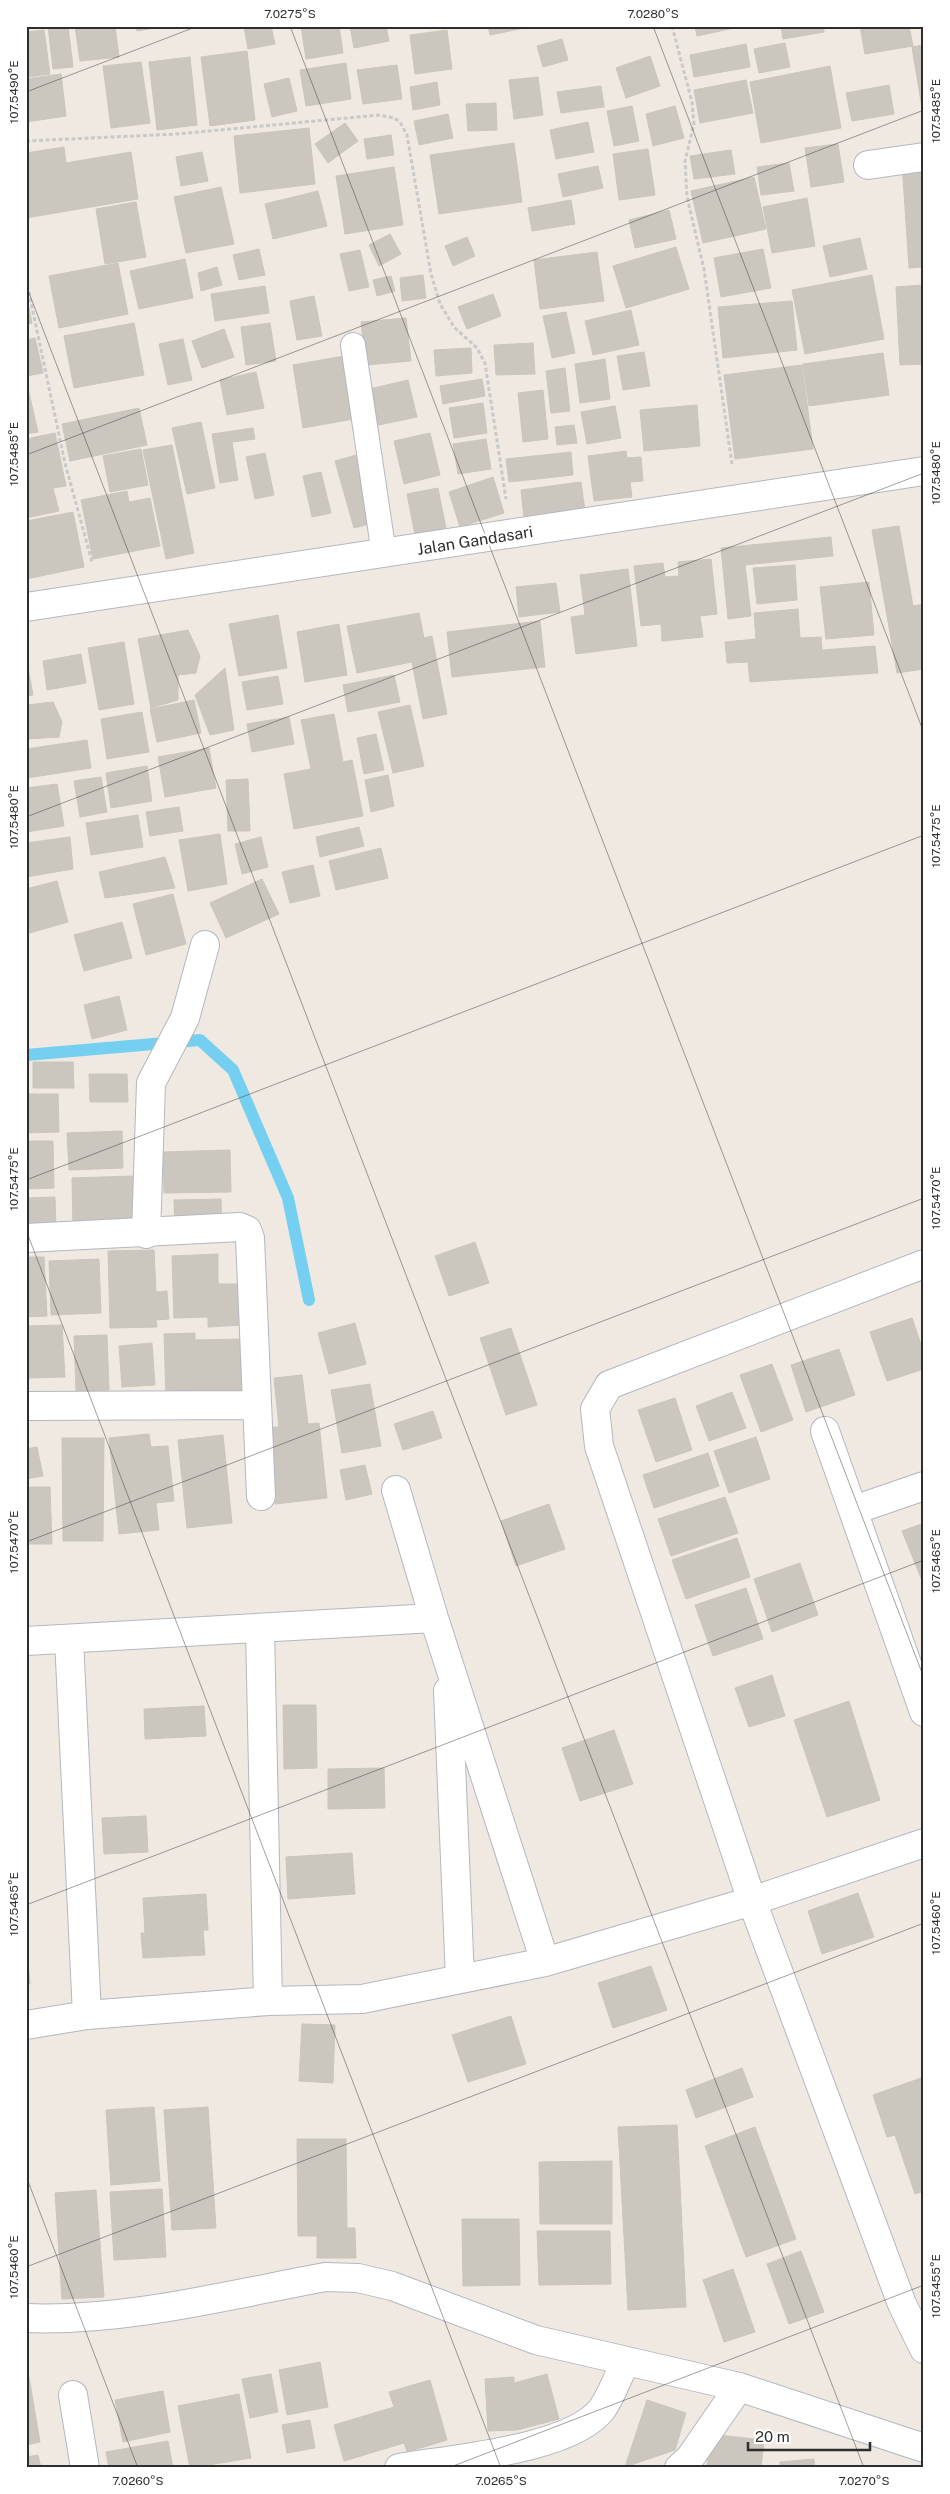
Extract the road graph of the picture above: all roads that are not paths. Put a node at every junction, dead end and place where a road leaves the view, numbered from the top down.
1 (924, 157) edge
2 (868, 165) dead end
3 (353, 345) dead end
4 (924, 471) edge
5 (384, 554) junction
6 (26, 608) edge
7 (205, 945) dead end
8 (146, 1234) junction
9 (26, 1238) edge
10 (924, 1264) edge
11 (257, 1405) junction
12 (26, 1406) edge
13 (825, 1431) dead end
14 (924, 1486) edge
15 (396, 1490) dead end
16 (261, 1496) dead end
17 (854, 1510) junction
18 (434, 1618) junction
19 (260, 1628) junction
20 (69, 1639) junction
21 (26, 1641) edge
22 (446, 1656) junction
23 (924, 1712) edge
24 (924, 1843) edge
25 (752, 1901) junction
26 (544, 1962) junction
27 (460, 1979) junction
28 (268, 2001) junction
29 (87, 2015) junction
30 (26, 2025) edge
31 (26, 2318) edge
32 (924, 2349) edge
33 (626, 2360) junction
34 (739, 2387) junction
35 (73, 2395) dead end
36 (924, 2448) edge
37 (85, 2468) edge
38 (399, 2468) edge
39 (679, 2468) edge

1 - 2 street
3 - 5 lane
4 - 5 street, Jalan Gandasari
5 - 6 street, Jalan Gandasari
7 - 8 street
8 - 9 street
8 - 11 street
10 - 25 street
11 - 12 street
11 - 16 street
13 - 17 street
14 - 17 street
15 - 18 street
17 - 23 street
18 - 19 street
18 - 22 street
19 - 20 street
19 - 28 street
20 - 21 street
20 - 29 street
22 - 26 street
22 - 27 street
24 - 25 street
25 - 26 street
25 - 32 street
26 - 27 street
27 - 28 street
28 - 29 street
29 - 30 street
31 - 33 street
33 - 34 street
33 - 38 street
34 - 36 street
34 - 39 street
35 - 37 street

